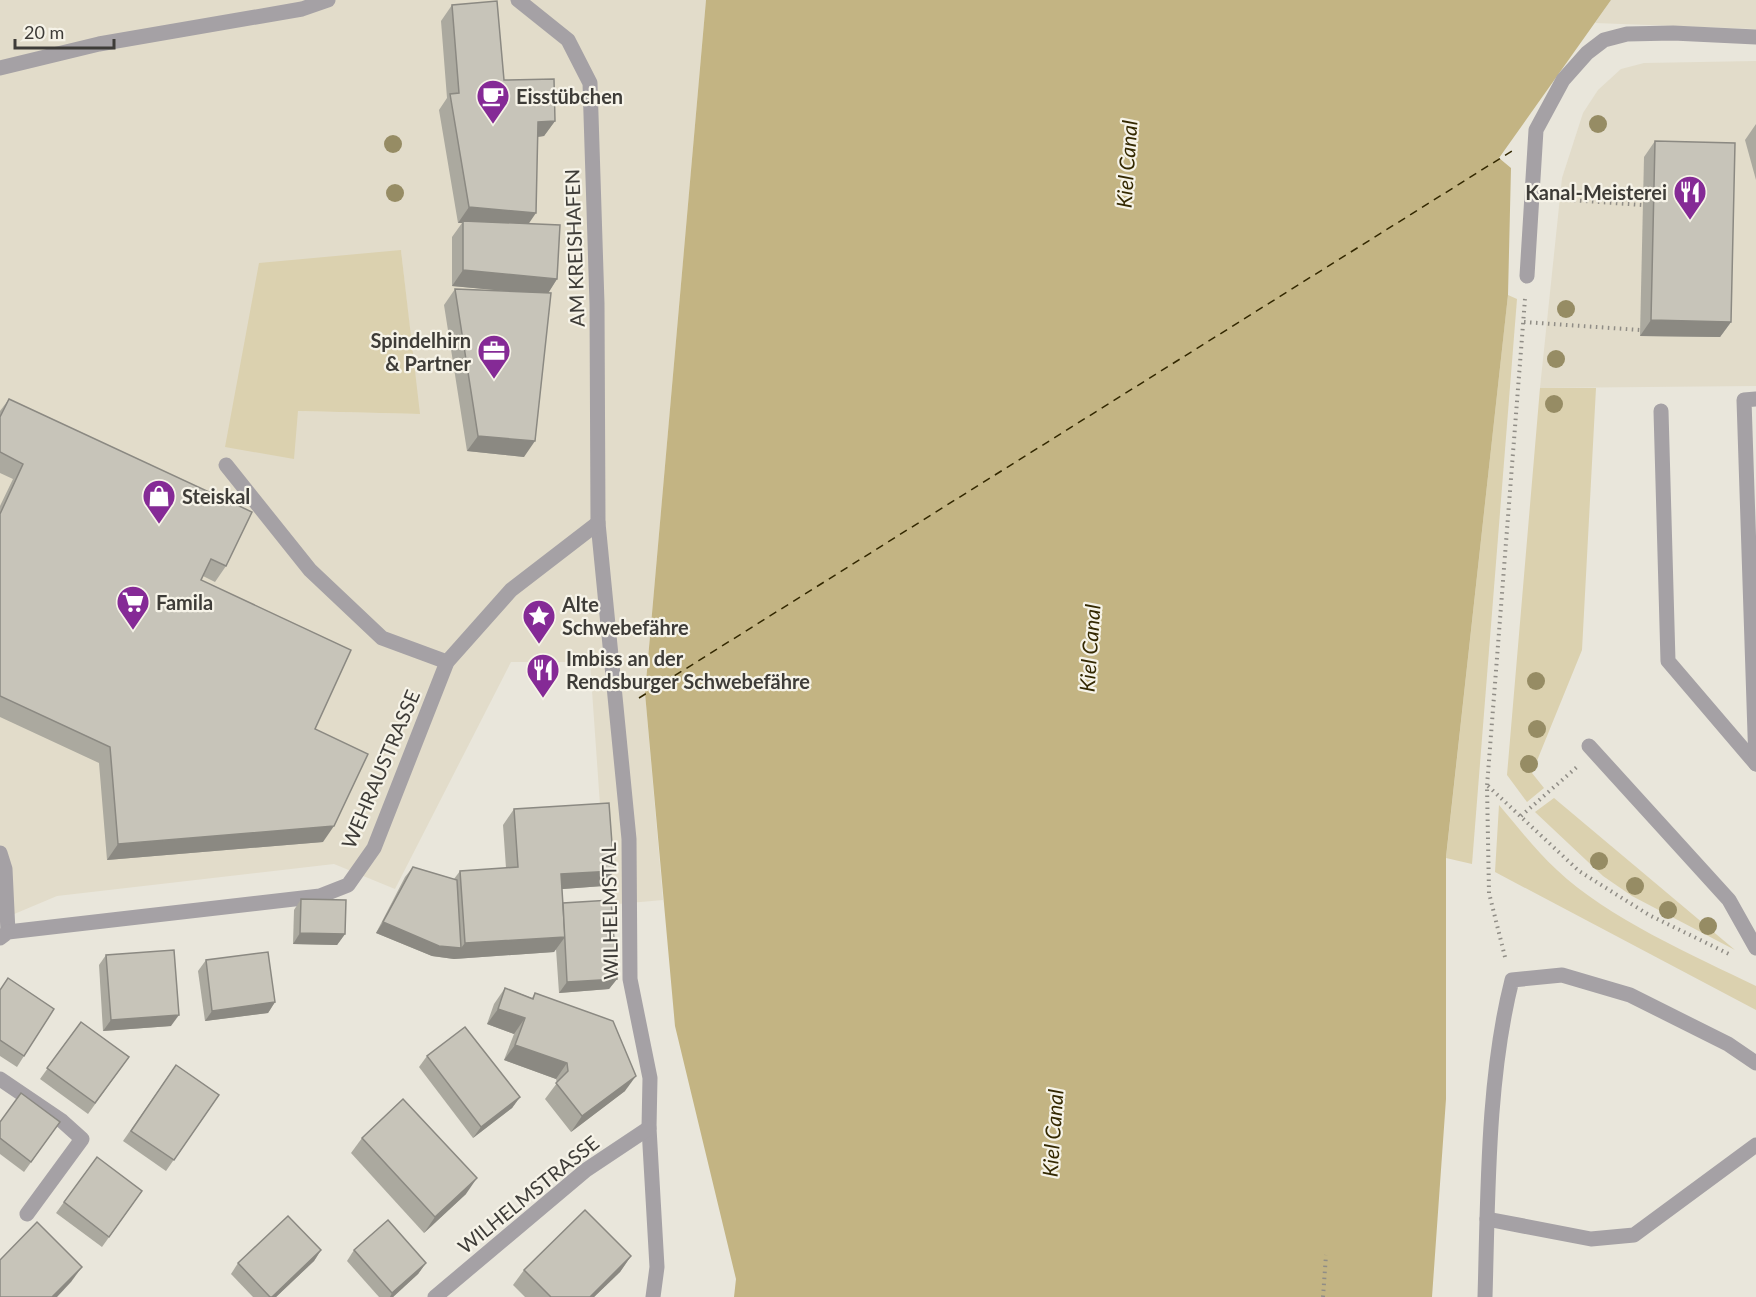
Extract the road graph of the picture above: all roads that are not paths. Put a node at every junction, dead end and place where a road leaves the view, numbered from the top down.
1 (328, 0) edge
2 (518, 0) edge
3 (1756, 38) edge
4 (0, 68) edge
5 (1527, 276) road end
6 (1756, 399) edge
7 (1661, 411) dead end
8 (226, 465) dead end
9 (598, 523) junction
10 (447, 662) junction
11 (1591, 749) road end
12 (1756, 764) edge
13 (0, 853) edge
14 (4, 935) edge
15 (1756, 948) edge
16 (1756, 1063) edge
17 (0, 1079) edge
18 (649, 1128) junction
19 (1756, 1145) edge
20 (27, 1214) dead end
21 (1487, 1219) junction
22 (435, 1297) edge
23 (653, 1297) edge
24 (1485, 1297) edge

1 - 4 street
2 - 9 street, AM KREISHAFEN
3 - 5 street
6 - 12 street
7 - 12 street
8 - 10 street
9 - 10 street, WEHRAUSTRASSE
9 - 18 street, WILHELMSTAL
10 - 14 street, WEHRAUSTRASSE
11 - 15 street
13 - 14 street
16 - 21 street
17 - 20 street
18 - 22 street, WILHELMSTRASSE
18 - 23 street, WILHELMSTAL
19 - 21 street
21 - 24 street

